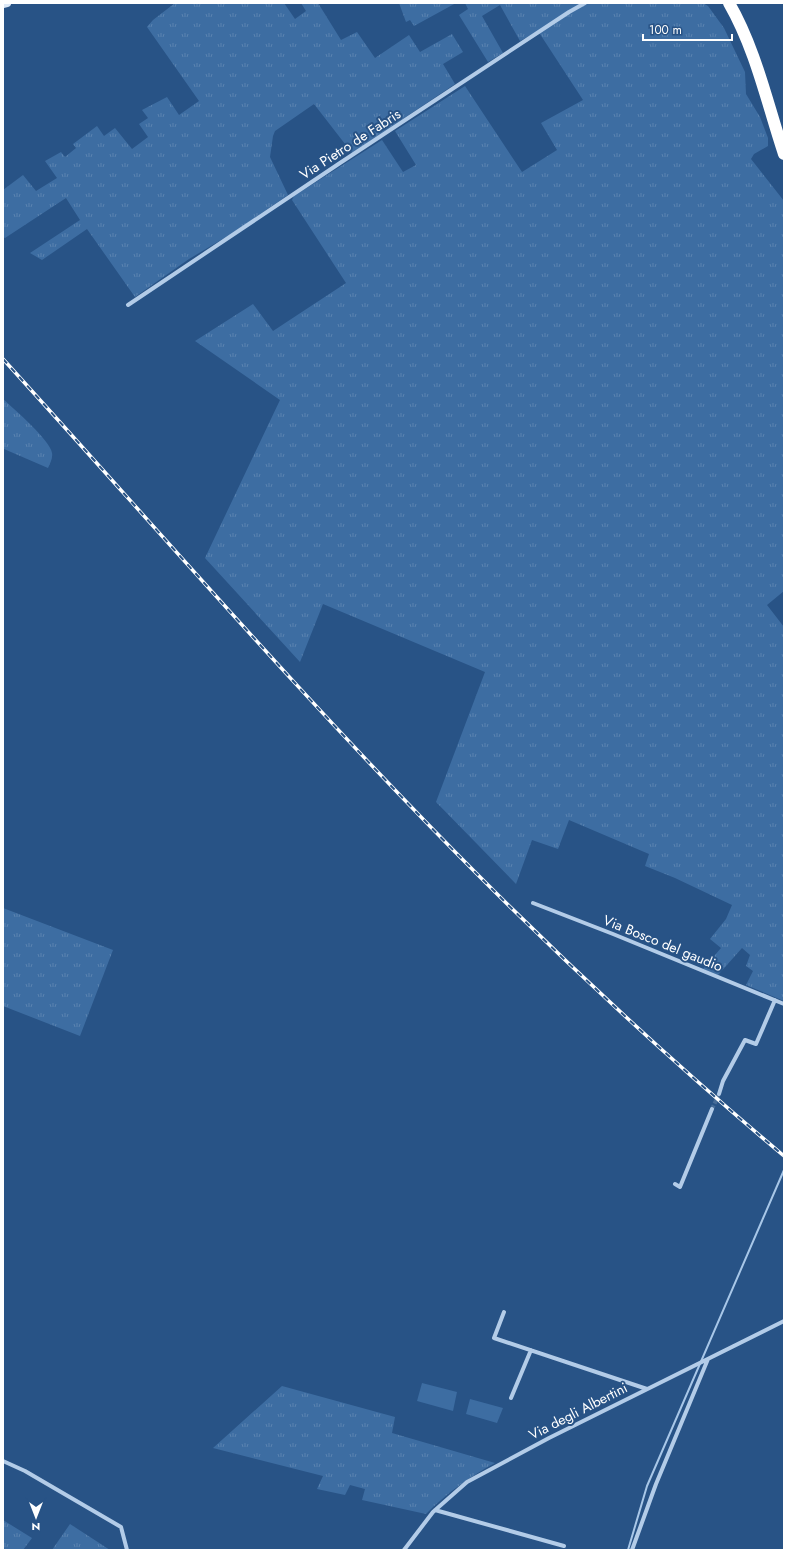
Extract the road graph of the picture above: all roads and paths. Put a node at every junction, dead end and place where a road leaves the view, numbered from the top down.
1 (7, 3) edge
2 (585, 3) edge
3 (729, 3) edge
4 (3, 4) edge
5 (784, 154) edge
6 (128, 305) dead end
7 (533, 903) dead end
8 (775, 1000) junction
9 (784, 1004) edge
10 (719, 1094) tunnel mouth
11 (712, 1109) tunnel mouth
12 (675, 1184) dead end
13 (504, 1312) dead end
14 (784, 1321) edge
15 (531, 1350) junction
16 (706, 1360) junction
17 (647, 1389) junction
18 (511, 1398) dead end
19 (3, 1461) edge
20 (435, 1510) junction
21 (564, 1546) dead end
22 (127, 1550) edge
23 (404, 1550) edge
24 (632, 1550) edge

1 - 4 main road
2 - 6 street, Via Pietro de Fabris
3 - 5 highway
7 - 8 street, Via Bosco del gaudio
8 - 9 street, Via Bosco del gaudio
8 - 10 street
11 - 12 street
13 - 15 street
14 - 16 street, Via degli Albertini
15 - 17 street
15 - 18 street
16 - 17 street, Via degli Albertini
16 - 24 street
17 - 20 street, Via degli Albertini
19 - 22 street
20 - 21 street
20 - 23 street, Via degli Albertini

